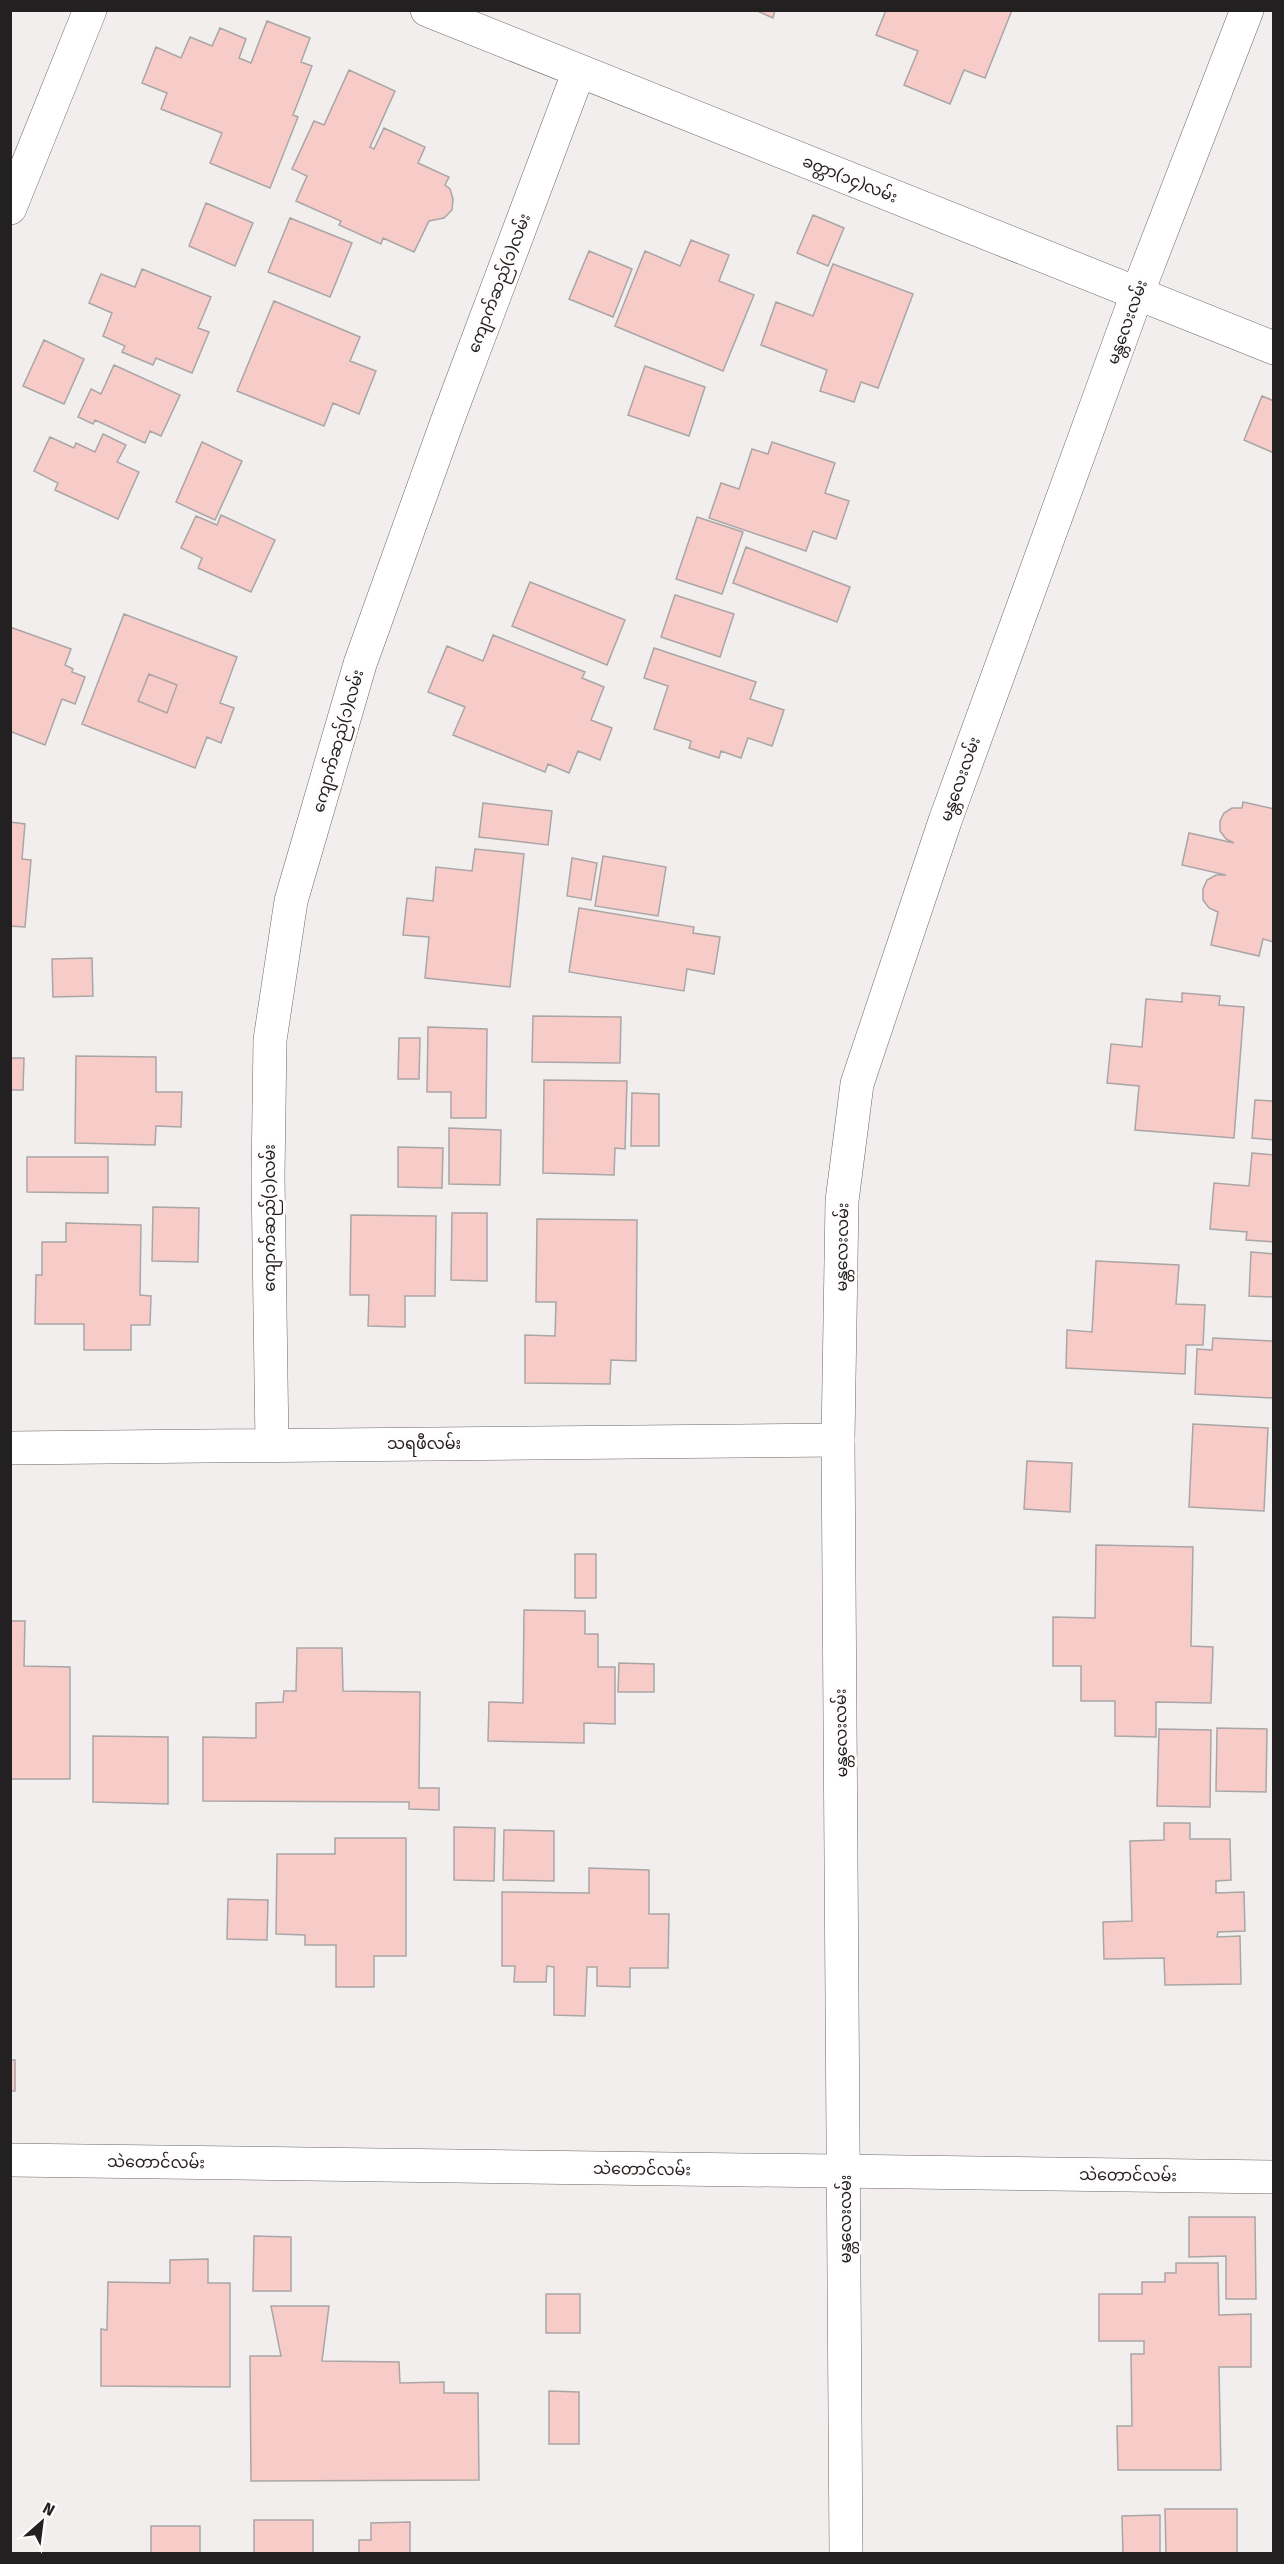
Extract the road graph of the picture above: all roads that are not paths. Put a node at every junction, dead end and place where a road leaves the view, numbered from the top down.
1 (90, 10) edge
2 (427, 10) edge
3 (1247, 10) edge
4 (579, 71) junction
5 (10, 208) edge
6 (1137, 294) junction
7 (1274, 348) edge
8 (838, 1440) junction
9 (272, 1444) junction
10 (10, 1448) edge
11 (10, 2160) edge
12 (845, 2171) junction
13 (1274, 2177) edge
14 (846, 2553) edge

1 - 5 street
2 - 4 street, ခတ္တာ(၁၄)လမ်း
3 - 6 street, မန္တလေးလမ်း
4 - 6 street, ခတ္တာ(၁၄)လမ်း
4 - 9 street, ကျောက်ဆည်(၁)လမ်း
6 - 7 street, ခတ္တာ(၁၄)လမ်း
6 - 8 street, မန္တလေးလမ်း
8 - 9 street, သရဖီလမ်း
8 - 12 street, မန္တလေးလမ်း
9 - 10 street, သရဖီလမ်း
11 - 12 street, သဲတောင်လမ်း
12 - 13 street, သဲတောင်လမ်း
12 - 14 street, မန္တလေးလမ်း

